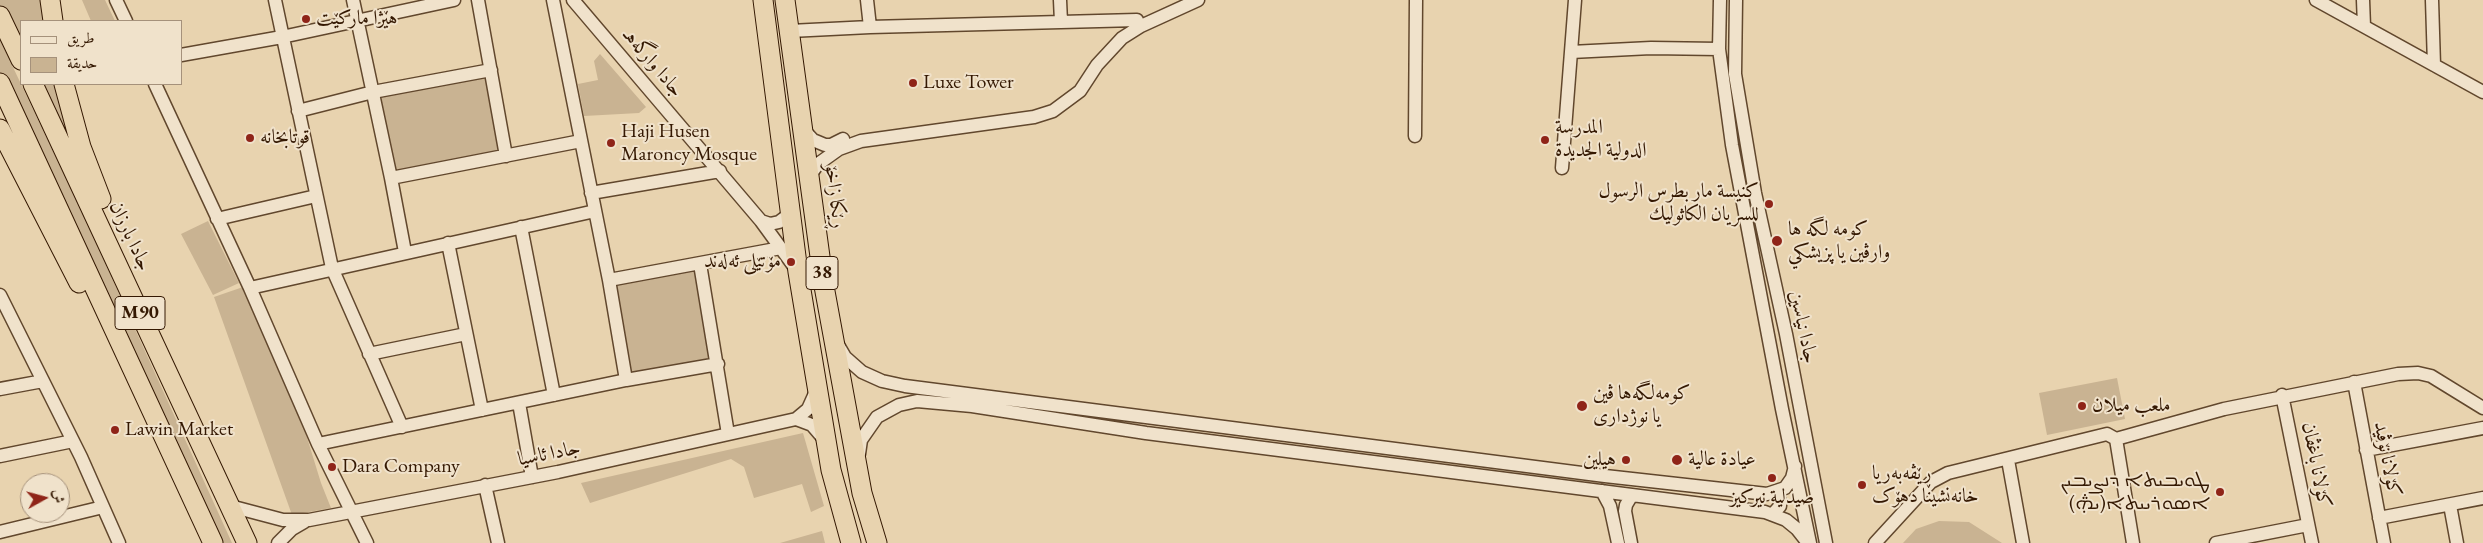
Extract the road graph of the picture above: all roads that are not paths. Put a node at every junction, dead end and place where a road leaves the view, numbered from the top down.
1 (50, 0) edge
2 (116, 0) edge
3 (274, 0) edge
4 (353, 0) edge
5 (454, 0) edge
6 (478, 0) edge
7 (553, 0) edge
8 (573, 0) edge
9 (763, 0) edge
10 (785, 0) edge
11 (867, 0) edge
12 (1060, 0) edge
13 (1180, 0) edge
14 (1198, 0) edge
15 (1416, 0) edge
16 (1575, 0) edge
17 (1720, 0) edge
18 (1736, 0) edge
19 (2316, 0) edge
20 (2363, 0) edge
21 (2432, 0) edge
22 (396, 6) edge
23 (0, 16) edge
24 (53, 20) edge
25 (126, 20) edge
26 (357, 20) junction
27 (1137, 20) junction
28 (1061, 22) junction
29 (2364, 26) junction
30 (870, 27) junction
31 (790, 32) junction
32 (282, 37) junction
33 (1719, 49) junction
34 (1571, 52) junction
35 (182, 54) edge
36 (20, 58) edge
37 (2434, 65) junction
38 (491, 70) junction
39 (0, 83) edge
40 (33, 85) edge
41 (64, 85) edge
42 (155, 85) edge
43 (373, 92) junction
44 (2483, 92) edge
45 (298, 111) junction
46 (0, 128) edge
47 (803, 129) junction
48 (1415, 136) dead end
49 (581, 141) junction
50 (820, 143) junction
51 (506, 156) junction
52 (825, 159) junction
53 (1562, 168) dead end
54 (720, 171) junction
55 (810, 175) junction
56 (391, 178) junction
57 (592, 193) junction
58 (316, 196) junction
59 (790, 208) junction
60 (595, 211) junction
61 (217, 219) junction
62 (761, 221) junction
63 (521, 227) junction
64 (448, 243) junction
65 (781, 248) junction
66 (404, 252) junction
67 (700, 264) junction
68 (332, 268) junction
69 (798, 272) junction
70 (609, 280) junction
71 (250, 288) junction
72 (0, 295) edge
73 (4, 312) edge
74 (140, 313) junction
75 (466, 334) junction
76 (833, 337) junction
77 (369, 354) junction
78 (718, 364) junction
79 (131, 367) junction
80 (626, 380) junction
81 (43, 381) junction
82 (2354, 382) junction
83 (817, 387) junction
84 (0, 389) edge
85 (554, 395) junction
86 (2282, 395) junction
87 (974, 401) junction
88 (518, 402) junction
89 (2483, 408) edge
90 (482, 410) junction
91 (1147, 416) junction
92 (796, 419) junction
93 (402, 427) junction
94 (2483, 428) edge
95 (1142, 432) junction
96 (728, 434) junction
97 (1307, 437) junction
98 (2116, 438) junction
99 (73, 441) junction
100 (318, 444) junction
101 (826, 444) junction
102 (1390, 448) junction
103 (2366, 450) junction
104 (1306, 453) junction
105 (0, 456) edge
106 (2008, 460) junction
107 (1388, 463) junction
108 (857, 466) junction
109 (1794, 466) junction
110 (1554, 469) junction
111 (532, 476) junction
112 (1551, 484) junction
113 (485, 485) junction
114 (1602, 491) junction
115 (1774, 493) junction
116 (1632, 495) junction
117 (2483, 498) edge
118 (2450, 505) junction
119 (230, 506) junction
120 (103, 507) junction
121 (351, 512) junction
122 (1619, 512) junction
123 (1773, 514) junction
124 (2380, 518) junction
125 (309, 520) junction
126 (2308, 525) junction
127 (0, 532) edge
128 (119, 543) edge
129 (213, 543) edge
130 (247, 543) edge
131 (278, 543) edge
132 (367, 543) edge
133 (498, 543) edge
134 (850, 543) edge
135 (877, 543) edge
136 (1618, 543) edge
137 (1631, 543) edge
138 (1809, 543) edge
139 (1826, 543) edge
140 (1875, 543) edge
141 (2023, 543) edge
142 (2133, 543) edge
143 (2216, 543) edge
144 (2312, 543) edge
145 (2384, 543) edge
146 (2457, 543) edge

1 - 24 highway
2 - 25 street
3 - 32 street
4 - 26 street
5 - 22 street
6 - 38 street
7 - 49 street
8 - 54 street, جادا وارگه‌هـ
9 - 59 highway, 38
10 - 31 highway, ڕێکا زاخۆ / 38
11 - 30 street
12 - 28 street
13 - 27 street
14 - 52 street
15 - 48 street
16 - 34 street
17 - 33 street, جادا نیاسین
18 - 139 street, جادا نیاسین
19 - 29 street
20 - 29 street
21 - 37 street
22 - 26 street
23 - 36 highway
26 - 32 street
26 - 43 street
27 - 28 street
27 - 50 street
28 - 30 street
29 - 37 street
30 - 31 street
31 - 47 highway, ڕێکا زاخۆ / 38
32 - 35 street
32 - 45 street
33 - 34 street
33 - 109 street, جادا نیاسین
34 - 53 street
37 - 44 street
38 - 43 street
38 - 51 street
39 - 79 highway, M90
40 - 74 highway, جادا بارزان / M90
41 - 74 highway
42 - 61 street
43 - 45 street
43 - 56 street
45 - 58 street
46 - 79 highway
47 - 50 street
47 - 55 highway, ڕێکا زاخۆ / 38
49 - 51 street
49 - 57 street
50 - 52 street
51 - 56 street
52 - 55 street
54 - 57 street
54 - 62 street, جادا وارگه‌هـ
55 - 76 highway, ڕێکا زاخۆ / 38
56 - 66 street
57 - 60 street
58 - 61 street
58 - 68 street
59 - 62 street
59 - 69 highway, 38
60 - 63 street
60 - 70 street
61 - 71 street
62 - 65 street, جادا وارگه‌هـ
63 - 64 street
63 - 85 street
64 - 66 street
64 - 75 street
65 - 67 street
65 - 69 street, جادا وارگه‌هـ
66 - 68 street
67 - 70 street
67 - 78 street
68 - 71 street
68 - 77 street
69 - 83 highway, 38
70 - 80 street
71 - 100 street
72 - 73 street
73 - 81 street
74 - 119 highway, جادا بارزان / M90
75 - 77 street
75 - 90 street
76 - 87 street
76 - 108 highway, ڕێکا زاخۆ / 38
77 - 93 street
78 - 80 street
78 - 96 street
79 - 129 highway, M90
80 - 85 street
81 - 84 street
81 - 99 street
82 - 86 street
82 - 89 street
82 - 103 street, کۆلانا نۆڤید
83 - 92 street
83 - 101 highway, 38
85 - 88 street
86 - 98 street
86 - 126 street, کۆلانا باغڤان
87 - 91 street
87 - 95 street
87 - 108 street
88 - 90 street
88 - 111 street
90 - 93 street
91 - 95 street
91 - 97 street
92 - 96 street, جادا ئاسيا
92 - 101 street
93 - 100 street
94 - 103 street
95 - 104 street
96 - 111 street, جادا ئاسيا
97 - 102 street
97 - 104 street
98 - 106 street
98 - 142 street
99 - 105 street
99 - 120 street
100 - 121 street
101 - 134 highway, 38
102 - 107 street
102 - 110 street
103 - 124 street, کۆلانا نۆڤید
104 - 107 street
106 - 140 street
106 - 141 street
107 - 112 street
108 - 135 highway, ڕێکا زاخۆ / 38
109 - 115 street
109 - 138 street, جادا نیاسین
110 - 112 street
110 - 115 street
111 - 113 street, جادا ئاسيا
112 - 114 street
113 - 121 street, جادا ئاسيا
113 - 133 street
114 - 116 street
114 - 122 street
115 - 123 street
116 - 122 street
116 - 123 street
117 - 118 street
118 - 124 street
118 - 146 street
119 - 125 street
119 - 130 highway, جادا بارزان / M90
120 - 127 street
120 - 128 street
121 - 125 street, جادا ئاسيا
121 - 132 street
122 - 136 street
122 - 137 street
123 - 138 street
124 - 145 street, کۆلانا نۆڤید
125 - 131 street
126 - 143 street
126 - 144 street, کۆلانا باغڤان

